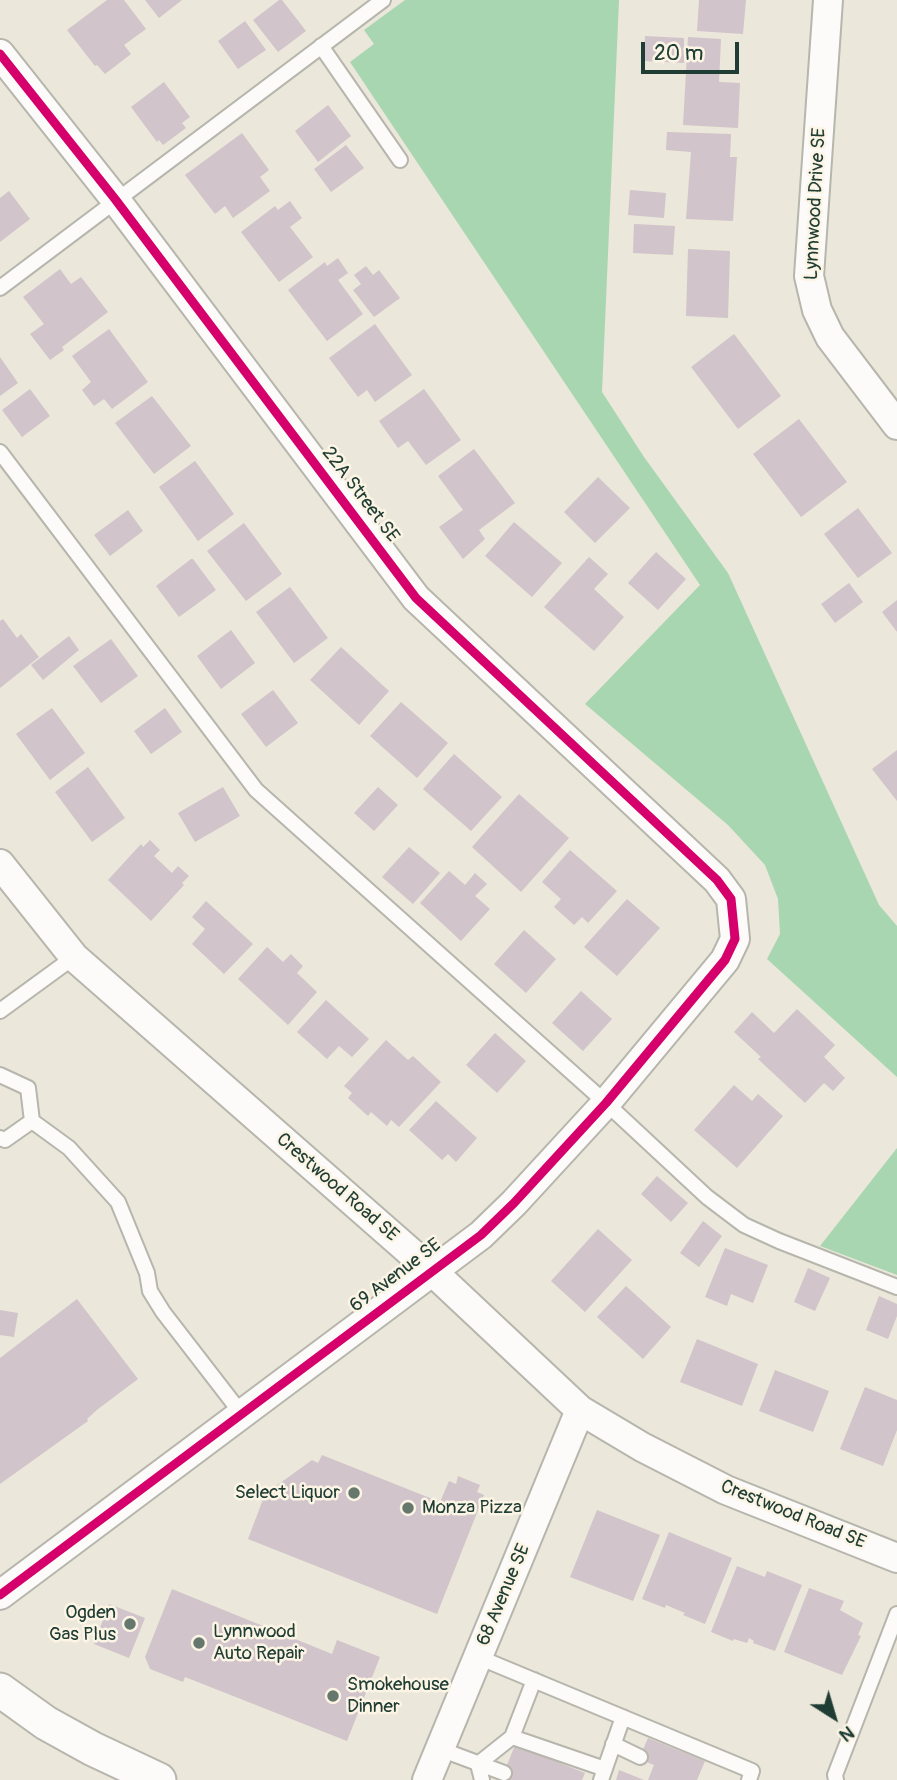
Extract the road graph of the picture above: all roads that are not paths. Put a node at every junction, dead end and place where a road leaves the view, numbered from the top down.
1 (383, 0) edge
2 (828, 0) edge
3 (321, 46) junction
4 (0, 54) edge
5 (400, 160) dead end
6 (115, 199) junction
7 (0, 288) edge
8 (897, 425) edge
9 (0, 452) edge
10 (0, 863) edge
11 (733, 915) joint
12 (74, 957) junction
13 (0, 1012) edge
14 (0, 1075) edge
15 (606, 1102) junction
16 (32, 1121) junction
17 (0, 1138) edge
18 (432, 1271) junction
19 (897, 1287) edge
20 (580, 1410) junction
21 (241, 1413) junction
22 (897, 1558) edge
23 (0, 1595) edge
24 (897, 1614) edge
25 (478, 1657) junction
26 (534, 1681) junction
27 (0, 1690) edge
28 (623, 1717) junction
29 (512, 1737) junction
30 (613, 1744) junction
31 (440, 1749) junction
32 (640, 1757) dead end
33 (478, 1764) junction
34 (504, 1773) dead end
35 (603, 1774) edge
36 (159, 1780) edge
37 (427, 1780) edge
38 (482, 1780) edge
39 (749, 1780) edge
40 (836, 1780) edge

1 - 3 lane
2 - 8 street, Lynnwood Drive SE
3 - 5 lane
3 - 6 lane
4 - 6 street, 22A Street SE
6 - 7 lane
6 - 11 street, 22A Street SE
9 - 15 lane
10 - 12 street, Crestwood Road SE
11 - 15 street, 69 Avenue SE
12 - 13 lane
12 - 18 street, Crestwood Road SE
14 - 16 lane
15 - 18 street, 69 Avenue SE
15 - 19 lane
16 - 17 lane
16 - 21 lane
18 - 20 street, Crestwood Road SE
18 - 21 street, 69 Avenue SE
20 - 22 street, Crestwood Road SE
20 - 25 street, 68 Avenue SE
21 - 23 street, 69 Avenue SE
24 - 40 lane
25 - 26 lane
25 - 31 street, 68 Avenue SE
26 - 28 lane
26 - 29 lane
27 - 36 street
28 - 30 lane
28 - 39 lane
29 - 33 lane
29 - 35 lane
30 - 32 lane
30 - 35 lane
31 - 33 lane
31 - 37 street, 68 Avenue SE
33 - 34 lane
33 - 38 lane

